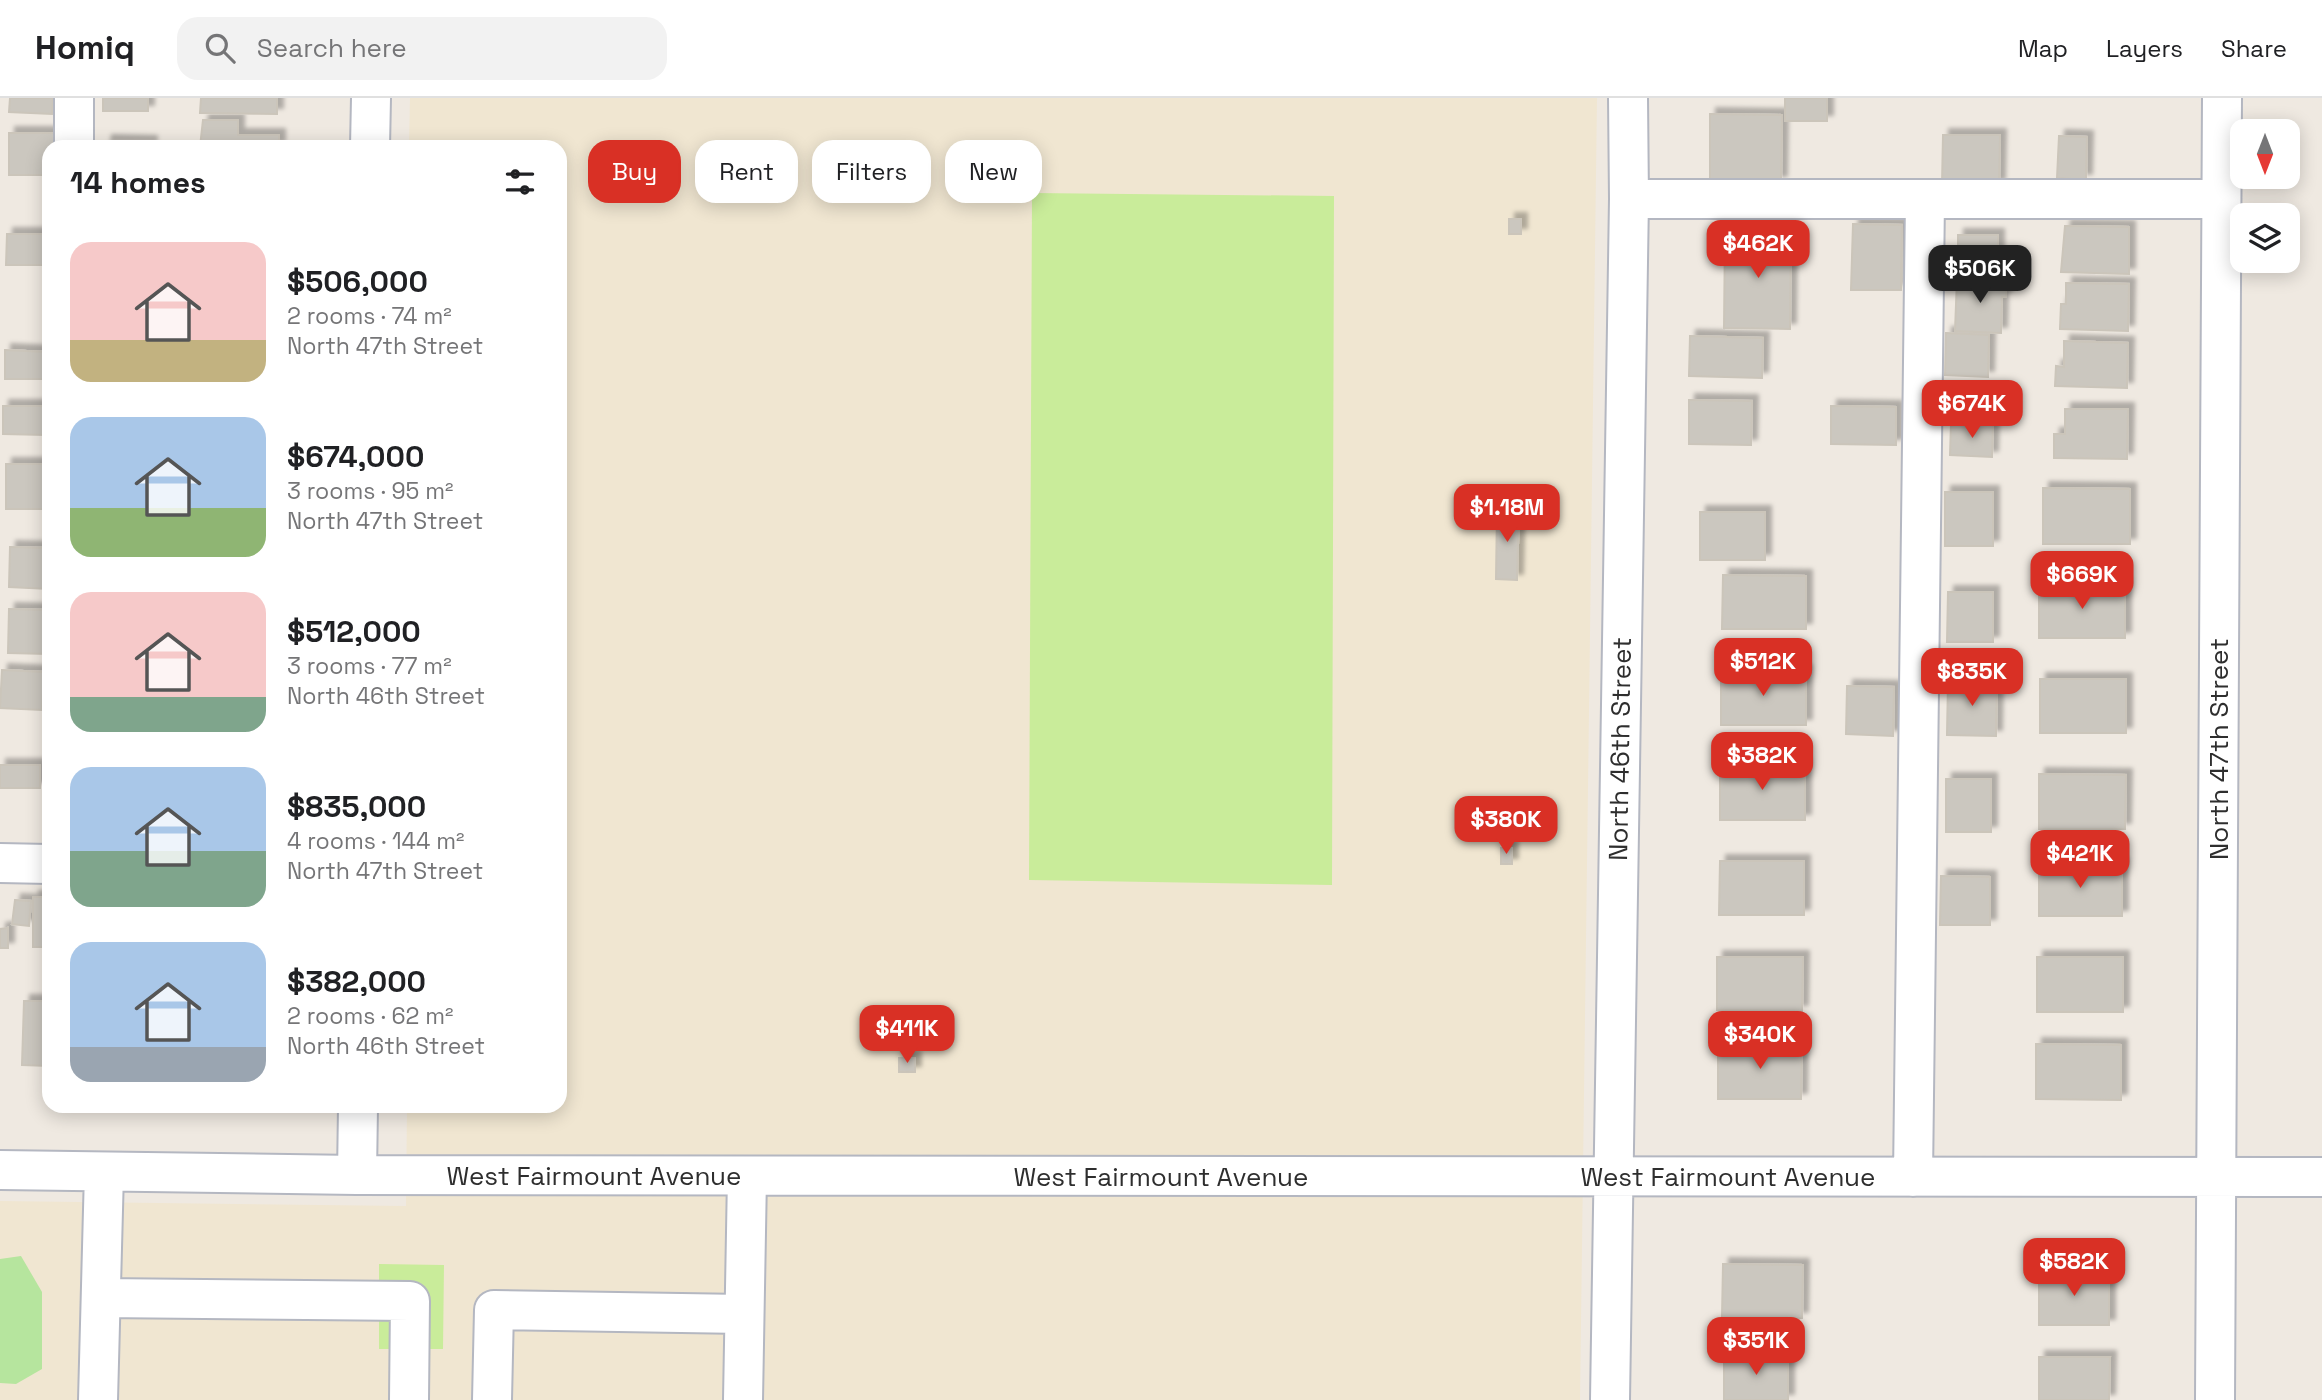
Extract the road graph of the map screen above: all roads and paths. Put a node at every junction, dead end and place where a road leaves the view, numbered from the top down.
1 (74, 98) edge
2 (371, 98) edge
3 (1628, 98) edge
4 (2222, 98) edge
5 (74, 140) edge
6 (370, 140) edge
7 (1629, 198) junction
8 (1925, 198) junction
9 (2221, 198) junction
10 (0, 863) edge
11 (42, 864) edge
12 (358, 1113) edge
13 (0, 1170) edge
14 (104, 1172) junction
15 (358, 1175) junction
16 (747, 1176) junction
17 (1613, 1177) junction
18 (1913, 1177) junction
19 (2217, 1177) junction
20 (2322, 1177) edge
21 (101, 1298) junction
22 (744, 1314) junction
23 (98, 1400) edge
24 (409, 1400) edge
25 (492, 1400) edge
26 (743, 1400) edge
27 (1610, 1400) edge
28 (2215, 1400) edge

1 - 5 street
2 - 6 street
3 - 7 street, North 46th Street
4 - 9 street, North 47th Street
7 - 8 street
7 - 17 street, North 46th Street
8 - 9 street
8 - 18 street
9 - 19 street, North 47th Street
10 - 11 street
12 - 15 street
13 - 14 street, West Fairmount Avenue
14 - 15 street, West Fairmount Avenue
14 - 21 street
15 - 16 street, West Fairmount Avenue
16 - 17 street, West Fairmount Avenue
16 - 22 street
17 - 18 street, West Fairmount Avenue
17 - 27 street, North 46th Street
18 - 19 street, West Fairmount Avenue
19 - 20 street, West Fairmount Avenue
19 - 28 street, North 47th Street
21 - 23 street
21 - 24 street
22 - 25 street
22 - 26 street

